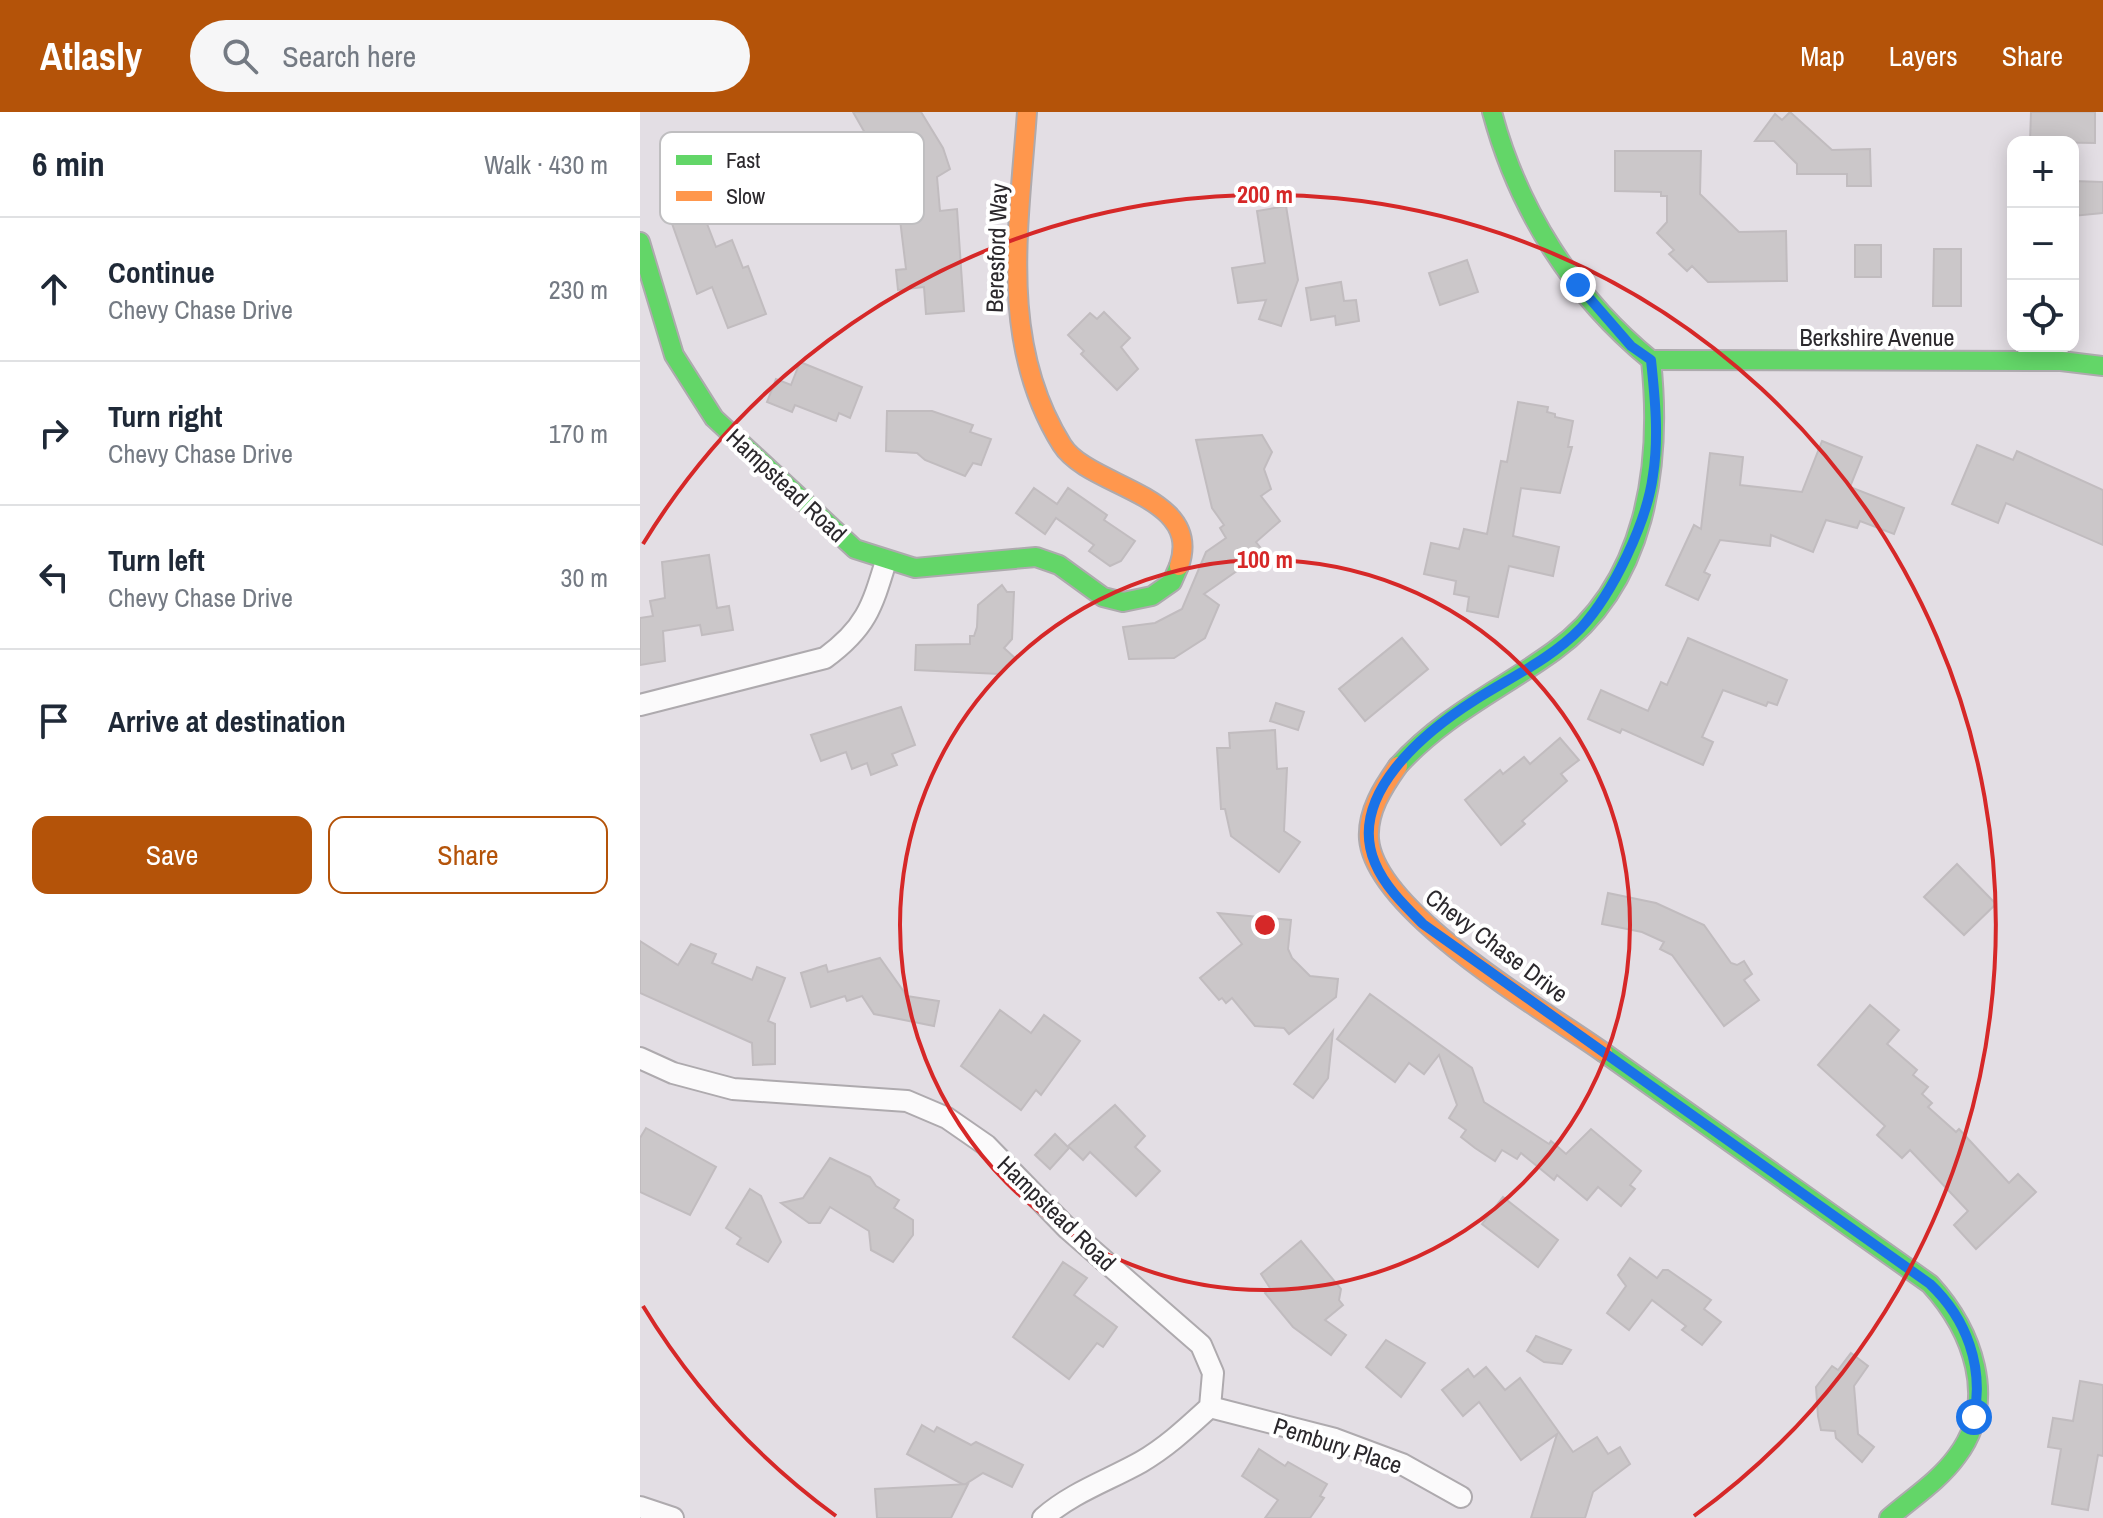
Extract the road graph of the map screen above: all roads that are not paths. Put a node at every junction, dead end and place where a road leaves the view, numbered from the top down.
1 (1027, 112) edge
2 (1492, 112) edge
3 (640, 242) edge
4 (1651, 360) junction
5 (2103, 366) edge
6 (886, 561) junction
7 (640, 705) edge
8 (640, 1058) edge
9 (1210, 1407) junction
10 (1461, 1497) dead end
11 (640, 1507) edge
12 (673, 1518) edge
13 (1043, 1518) edge
14 (1889, 1518) edge

1 - 6 main road, Beresford Way
2 - 4 main road
3 - 6 main road, Hampstead Road
4 - 5 main road, Berkshire Avenue
4 - 14 main road, Chevy Chase Drive
6 - 7 street
8 - 9 street, Hampstead Road
9 - 10 street, Pembury Place
9 - 13 street
11 - 12 street

